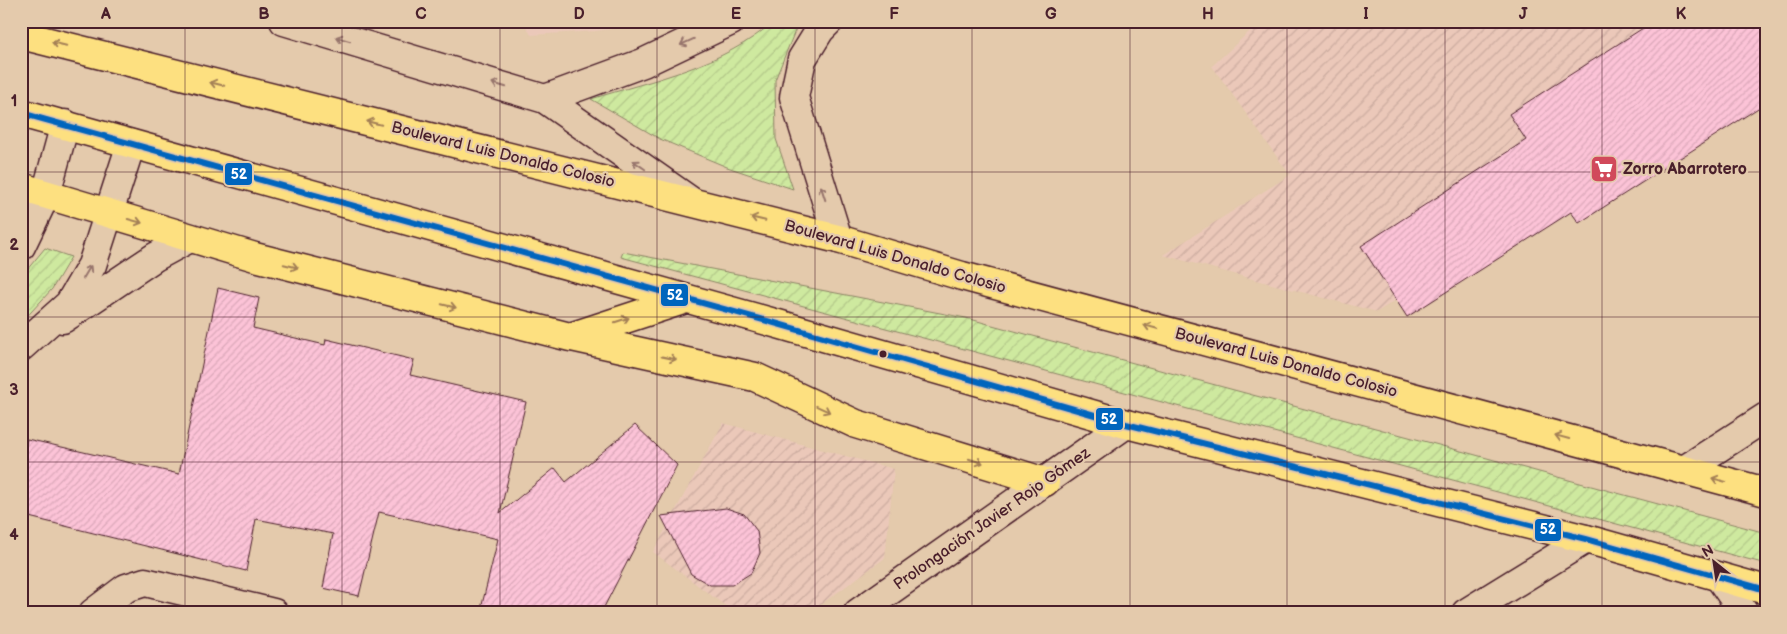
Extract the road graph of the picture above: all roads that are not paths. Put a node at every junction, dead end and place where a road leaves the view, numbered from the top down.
1 (284, 21) edge
2 (731, 21) edge
3 (829, 21) edge
4 (21, 35) edge
5 (545, 99) junction
6 (21, 113) edge
7 (65, 124) junction
8 (131, 144) junction
9 (34, 190) edge
10 (693, 203) junction
11 (108, 215) junction
12 (190, 238) junction
13 (838, 239) junction
14 (21, 246) edge
15 (686, 299) junction
16 (570, 337) junction
17 (24, 345) edge
18 (1766, 418) edge
19 (1126, 424) junction
20 (1684, 470) junction
21 (1045, 482) junction
22 (1766, 492) edge
23 (1586, 539) junction
24 (1720, 577) junction
25 (1766, 590) edge
26 (93, 613) edge
27 (274, 613) edge
28 (858, 613) edge
29 (1466, 613) edge
30 (1744, 613) edge

5 -> 1 street
2 -> 5 street
13 -> 3 street
10 -> 4 main road, Boulevard Luis Donaldo Colosio
10 -> 5 street
6 - 7 main road
7 - 8 main road
7 - 9 street
8 - 11 street
8 - 15 main road
9 - 11 main road
9 - 14 street
13 -> 10 main road, Boulevard Luis Donaldo Colosio
11 -> 12 main road
17 -> 11 street
12 -> 16 main road
12 - 17 street
20 -> 13 main road, Boulevard Luis Donaldo Colosio
16 -> 15 main road
15 - 19 main road
16 -> 21 main road
18 - 20 street
19 - 21 street, Prolongación Javier Rojo Gómez
19 - 23 main road
22 -> 20 main road, Boulevard Luis Donaldo Colosio
21 - 28 street, Prolongación Javier Rojo Gómez
23 - 24 main road
23 - 29 street
24 - 25 main road
24 - 30 street
26 - 27 street

